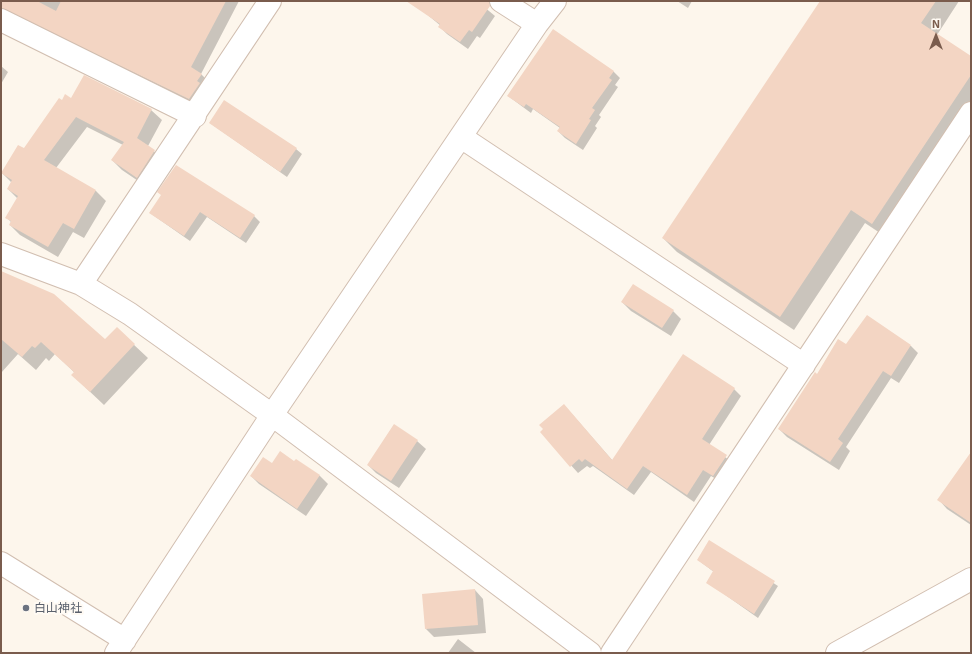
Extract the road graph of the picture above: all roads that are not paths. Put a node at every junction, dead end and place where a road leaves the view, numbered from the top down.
1 (270, 1) edge
2 (502, 1) edge
3 (555, 1) edge
4 (1, 20) edge
5 (537, 24) junction
6 (971, 113) edge
7 (195, 116) junction
8 (461, 137) junction
9 (1, 254) edge
10 (81, 284) junction
11 (804, 365) junction
12 (272, 415) junction
13 (1, 563) edge
14 (971, 579) edge
15 (120, 647) edge
16 (590, 653) edge
17 (612, 653) edge
18 (837, 653) edge

1 - 7 street
2 - 5 street
3 - 5 street
4 - 7 street
5 - 8 street
6 - 11 street
7 - 10 street
8 - 11 street
8 - 12 street
9 - 10 street
10 - 12 street
11 - 17 street
12 - 15 street
12 - 16 street
13 - 15 street
14 - 18 street

